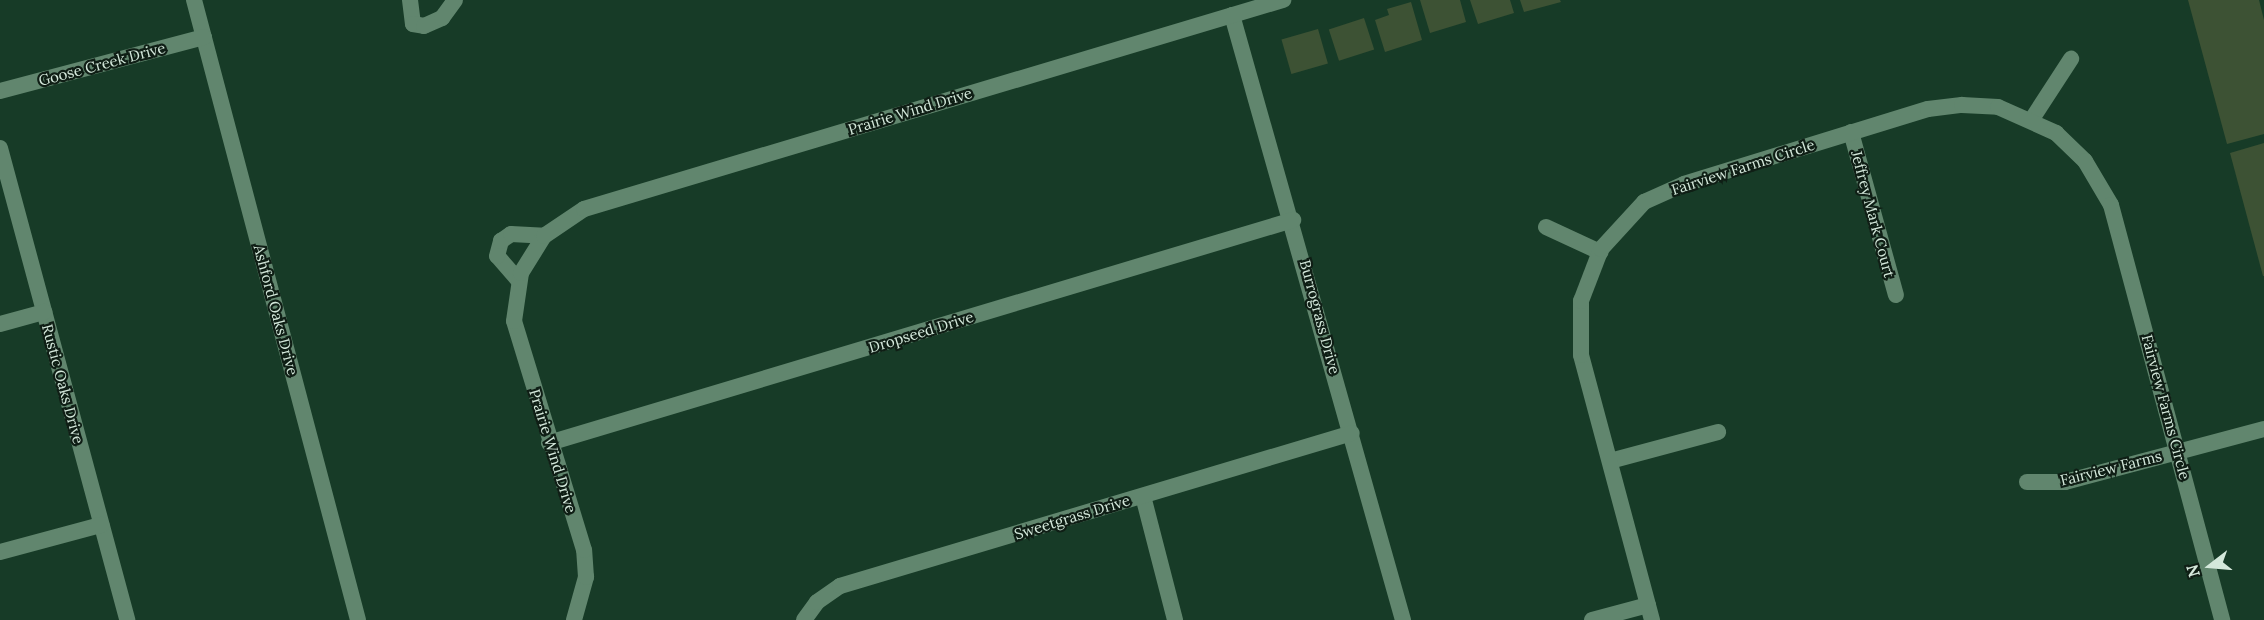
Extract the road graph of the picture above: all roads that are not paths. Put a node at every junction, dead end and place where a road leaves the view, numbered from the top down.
1 (194, 0) edge
2 (410, 0) edge
3 (455, 0) edge
4 (1283, 0) edge
5 (1232, 15) junction
6 (204, 37) junction
7 (2071, 59) dead end
8 (0, 91) edge
9 (2032, 119) junction
10 (1851, 132) junction
11 (0, 148) edge
12 (1293, 220) junction
13 (1546, 227) dead end
14 (544, 236) junction
15 (1600, 252) junction
16 (519, 282) junction
17 (1896, 296) dead end
18 (44, 312) junction
19 (0, 324) edge
20 (2264, 429) edge
21 (1718, 432) dead end
22 (1352, 433) junction
23 (549, 443) junction
24 (2179, 452) junction
25 (1610, 461) junction
26 (2027, 483) dead end
27 (1143, 496) junction
28 (101, 525) junction
29 (0, 552) edge
30 (1650, 613) edge
31 (127, 620) edge
32 (358, 620) edge
33 (574, 620) edge
34 (804, 620) edge
35 (1175, 620) edge
36 (1403, 620) edge
37 (1592, 620) edge
38 (2222, 620) edge

1 - 6 street, Ashford Oaks Drive
2 - 3 street
4 - 5 street, Prairie Wind Drive
5 - 12 street, Burrograss Drive
5 - 14 street, Prairie Wind Drive
6 - 8 street, Goose Creek Drive
6 - 32 street, Ashford Oaks Drive
7 - 9 street
9 - 10 street, Fairview Farms Circle
9 - 24 street, Fairview Farms Circle
10 - 15 street, Fairview Farms Circle
10 - 17 street, Jeffrey Mark Court
11 - 18 street, Rustic Oaks Drive
12 - 22 street, Burrograss Drive
12 - 23 street, Dropseed Drive
13 - 15 street
14 - 16 street, Prairie Wind Drive
14 - 16 street
15 - 25 street, Fairview Farms Circle
16 - 23 street, Prairie Wind Drive
18 - 19 street
18 - 28 street, Rustic Oaks Drive
20 - 24 street, Fairview Farms
21 - 25 street
22 - 27 street, Sweetgrass Drive
22 - 36 street, Burrograss Drive
23 - 33 street, Prairie Wind Drive
24 - 26 street, Fairview Farms
24 - 38 street, Fairview Farms Circle
25 - 30 street, Fairview Farms Circle
27 - 34 street, Sweetgrass Drive
27 - 35 street
28 - 29 street
28 - 31 street, Rustic Oaks Drive
30 - 37 street

